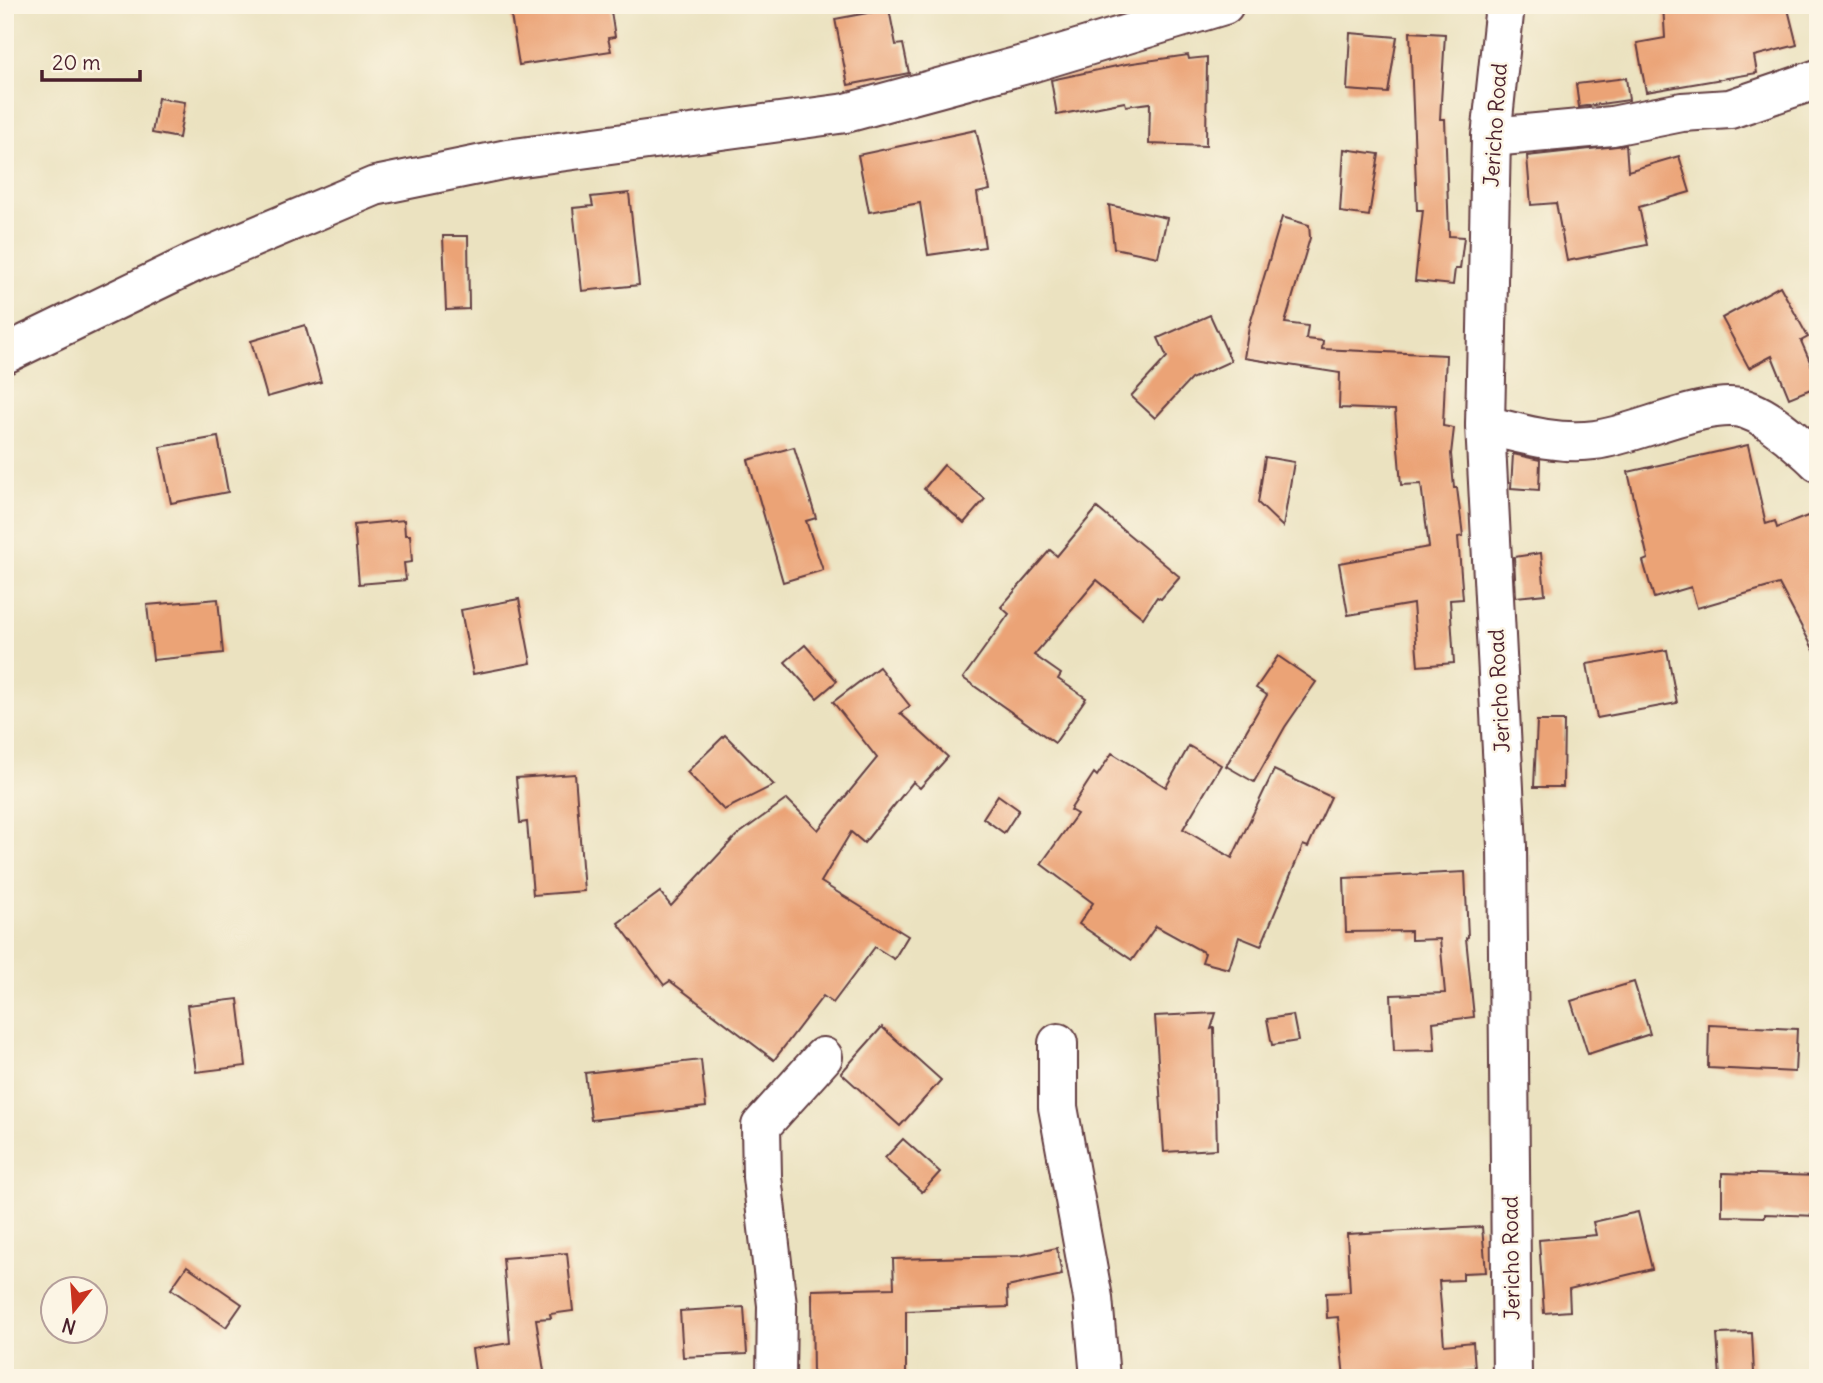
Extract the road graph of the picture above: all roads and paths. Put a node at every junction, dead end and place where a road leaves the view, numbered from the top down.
1 (1224, 5) edge
2 (1501, 7) edge
3 (1818, 79) edge
4 (1491, 137) junction
5 (5, 354) edge
6 (1485, 425) junction
7 (1818, 463) edge
8 (1058, 1043) dead end
9 (823, 1057) dead end
10 (776, 1378) edge
11 (1100, 1378) edge
12 (1512, 1378) edge

1 - 5 street
2 - 4 street, Jericho Road
3 - 4 street
4 - 6 street, Jericho Road
6 - 7 street
6 - 12 street, Jericho Road
8 - 11 street
9 - 10 street

